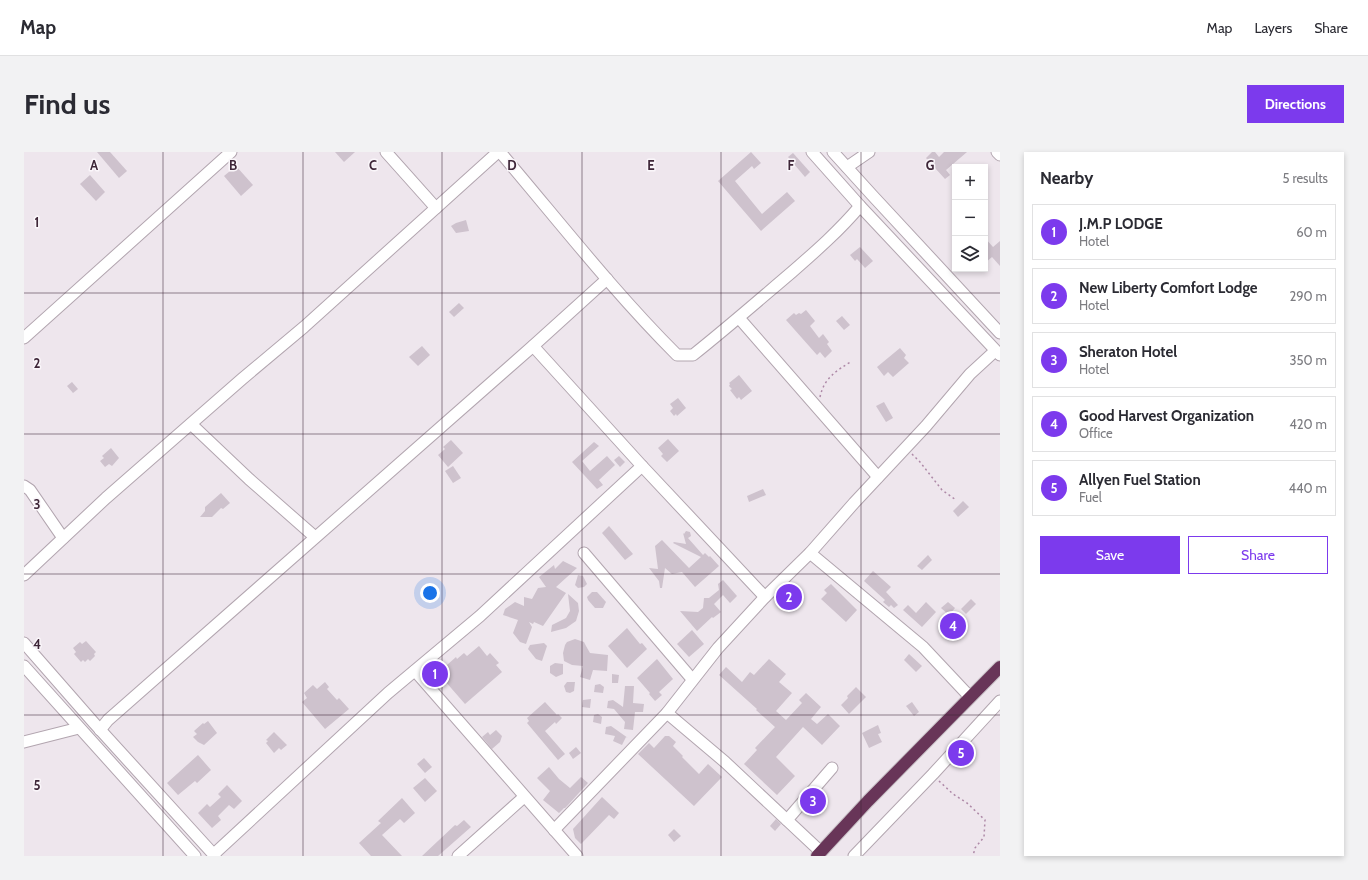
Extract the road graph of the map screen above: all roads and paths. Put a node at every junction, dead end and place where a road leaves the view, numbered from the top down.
1 (231, 152) edge
2 (386, 152) edge
3 (499, 152) edge
4 (812, 152) edge
5 (833, 152) edge
6 (869, 152) edge
7 (997, 152) edge
8 (1000, 155) edge
9 (847, 167) junction
10 (860, 206) junction
11 (436, 208) junction
12 (607, 279) junction
13 (739, 318) junction
14 (1000, 333) edge
15 (24, 338) edge
16 (533, 346) junction
17 (998, 354) edge
18 (852, 361) dead end
19 (819, 409) junction
20 (192, 424) junction
21 (906, 448) junction
22 (642, 466) junction
23 (878, 477) junction
24 (24, 486) edge
25 (956, 500) dead end
26 (315, 537) junction
27 (63, 538) junction
28 (584, 553) dead end
29 (810, 553) junction
30 (24, 575) edge
31 (765, 597) junction
32 (24, 643) edge
33 (24, 667) edge
34 (1000, 667) edge
35 (415, 671) junction
36 (692, 679) junction
37 (970, 697) junction
38 (1000, 701) edge
39 (667, 713) junction
40 (79, 728) junction
41 (100, 730) junction
42 (24, 742) edge
43 (832, 768) dead end
44 (933, 774) junction
45 (524, 797) junction
46 (787, 820) junction
47 (554, 830) junction
48 (819, 854) edge
49 (214, 855) edge
50 (195, 856) edge
51 (458, 856) edge
52 (577, 856) edge
53 (854, 856) edge
54 (973, 856) edge

1 - 15 street
2 - 11 street
3 - 11 street
3 - 12 street
4 - 10 street
5 - 9 street
6 - 9 street
7 - 8 street
9 - 14 street
10 - 13 street
10 - 17 street
11 - 20 street
12 - 13 street
12 - 16 street
13 - 19 street
16 - 22 street
16 - 26 street
17 - 21 street
18 - 19 path
19 - 23 street
20 - 26 street
20 - 27 street
21 - 23 street
21 - 25 path
22 - 31 street
22 - 35 street
23 - 29 street
24 - 27 street
26 - 41 street
27 - 30 street
28 - 36 street
29 - 31 street
29 - 37 street
31 - 36 street
32 - 41 street
33 - 40 street
34 - 37 highway
35 - 45 street
35 - 49 street
36 - 39 street
37 - 48 highway
38 - 44 street
39 - 46 street
39 - 47 street
40 - 42 street
40 - 50 street
41 - 49 street
43 - 46 street
44 - 53 street
44 - 54 path
45 - 47 street
45 - 51 street
46 - 48 street
47 - 52 street

